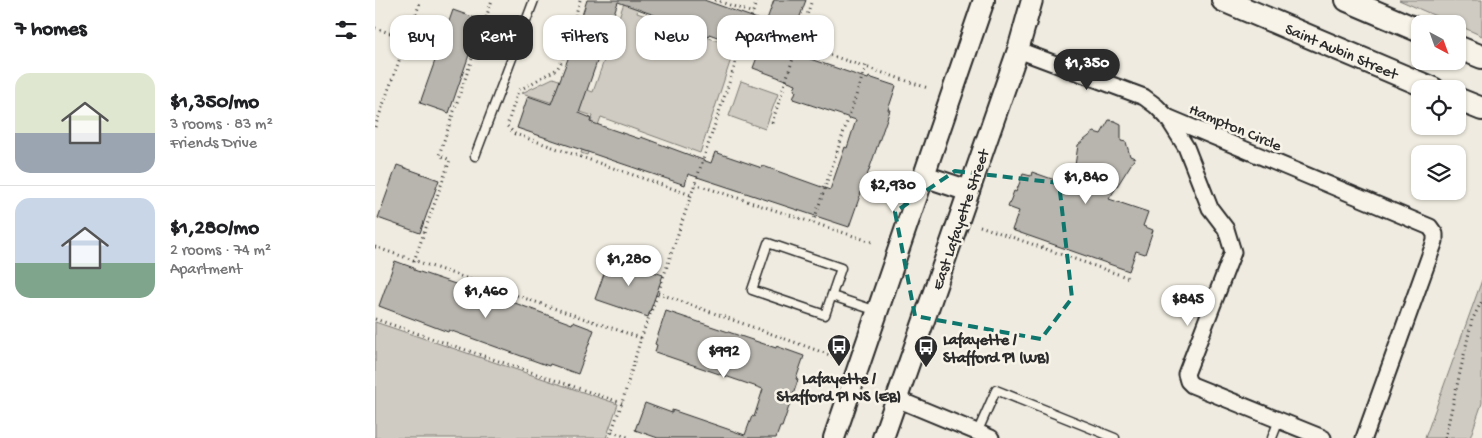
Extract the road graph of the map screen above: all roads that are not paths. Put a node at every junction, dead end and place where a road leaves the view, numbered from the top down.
1 (534, 0) edge
2 (984, 0) edge
3 (1032, 0) edge
4 (1223, 0) edge
5 (1347, 0) edge
6 (1411, 27) edge
7 (1018, 50) junction
8 (1466, 51) edge
9 (1482, 57) edge
10 (1412, 80) edge
11 (1466, 103) edge
12 (1482, 109) edge
13 (1167, 117) junction
14 (475, 156) dead end
15 (924, 176) junction
16 (969, 190) junction
17 (832, 296) junction
18 (878, 311) junction
19 (897, 399) junction
20 (1279, 420) junction
21 (984, 435) edge
22 (834, 438) edge
23 (883, 438) edge
24 (1115, 438) edge
25 (1272, 438) edge
26 (1323, 438) edge
27 (1364, 438) edge

1 - 14 lane
2 - 15 street
3 - 7 street, East Lafayette Street
4 - 10 main road, Saint Aubin Street
5 - 6 main road
7 - 13 street
7 - 16 street, East Lafayette Street
8 - 9 main road
11 - 12 main road
13 - 20 street, Hampton Circle
13 - 27 street, Hampton Circle
15 - 16 street
15 - 18 street
16 - 19 street, East Lafayette Street
17 - 17 lane
17 - 18 lane
18 - 22 street
19 - 21 street
19 - 23 street, East Lafayette Street
20 - 25 lane
20 - 26 street, Hampton Circle
21 - 24 lane

